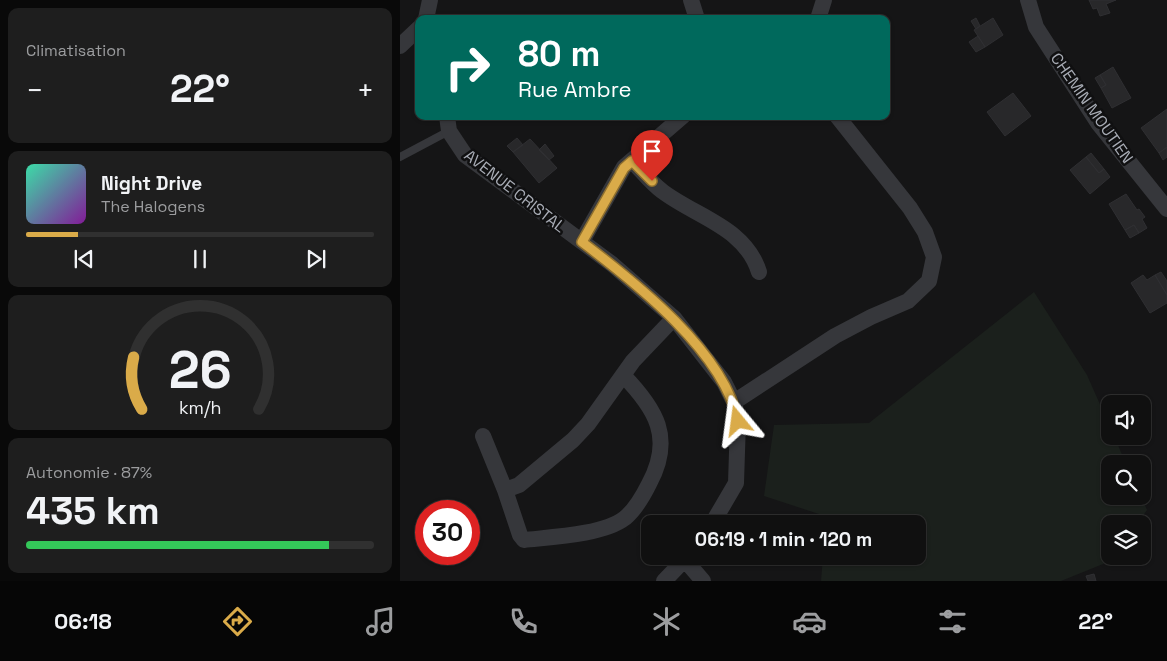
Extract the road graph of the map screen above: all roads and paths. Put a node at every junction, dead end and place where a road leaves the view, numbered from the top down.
1 (430, 0) edge
2 (691, 0) edge
3 (824, 0) edge
4 (1028, 0) edge
5 (427, 15) edge
6 (696, 15) edge
7 (819, 15) edge
8 (415, 32) edge
9 (400, 46) edge
10 (678, 120) edge
11 (840, 120) edge
12 (448, 124) edge
13 (400, 157) edge
14 (632, 161) junction
15 (1167, 209) edge
16 (582, 242) junction
17 (759, 272) dead end
18 (674, 318) junction
19 (623, 375) junction
20 (734, 402) junction
21 (483, 436) dead end
22 (505, 490) junction
23 (717, 515) edge
24 (680, 565) edge
25 (692, 565) edge
26 (664, 581) edge
27 (703, 581) edge

1 - 5 street
2 - 6 street
3 - 7 street
4 - 15 street, CHEMIN MOUTIEN
8 - 9 street
10 - 14 street
11 - 20 street
12 - 13 lane
12 - 16 street, AVENUE CRISTAL
14 - 16 street
14 - 17 street
16 - 18 street, AVENUE CRISTAL
18 - 19 street
18 - 20 street, AVENUE CRISTAL
19 - 22 street
19 - 22 street
20 - 23 street, AVENUE CRISTAL
21 - 22 street
24 - 26 street
25 - 27 street

